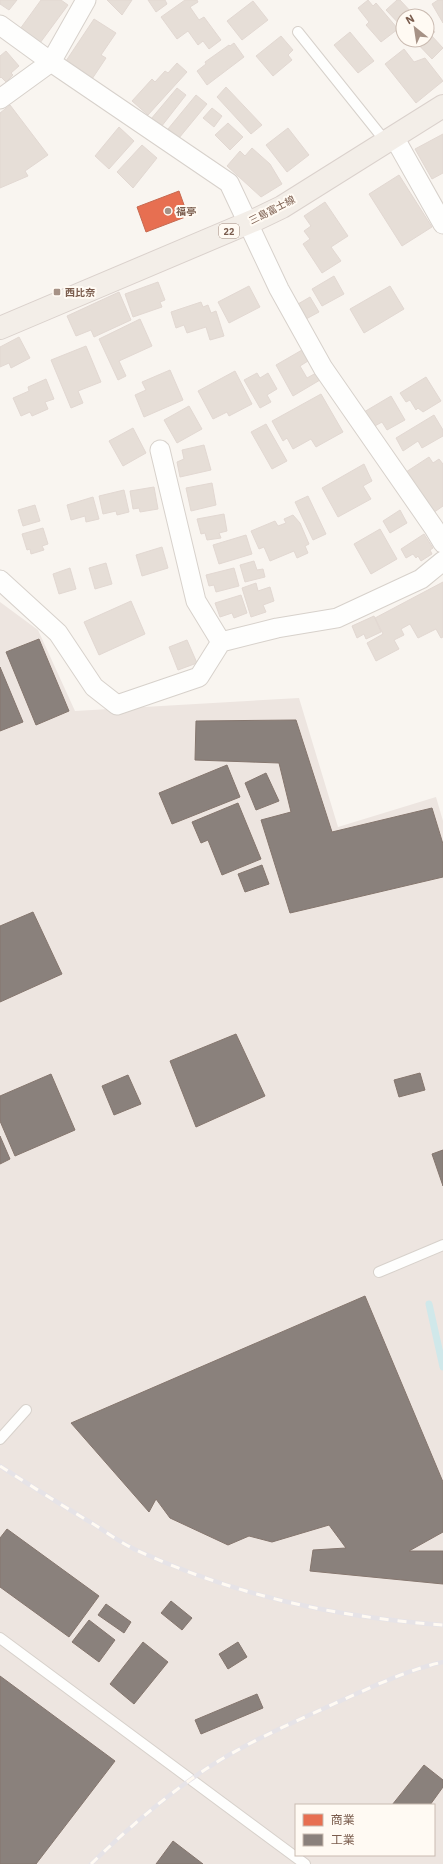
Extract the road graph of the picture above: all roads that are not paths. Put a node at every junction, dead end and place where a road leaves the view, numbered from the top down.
1 (86, 0) edge
2 (0, 25) edge
3 (298, 32) dead end
4 (51, 62) junction
5 (0, 99) edge
6 (443, 106) edge
7 (390, 140) junction
8 (249, 222) junction
9 (443, 224) edge
10 (0, 328) edge
11 (160, 450) dead end
12 (440, 531) edge
13 (443, 561) edge
14 (0, 580) edge
15 (221, 642) junction
16 (443, 1245) edge
17 (379, 1272) dead end
18 (26, 1410) dead end
19 (0, 1439) edge
20 (0, 1638) edge
21 (305, 1864) edge

1 - 4 street
2 - 4 street
3 - 7 lane
4 - 5 street
4 - 8 street
6 - 7 main road, 三島富士線 / 22
7 - 8 main road, 三島富士線 / 22
7 - 9 street
8 - 10 main road, 三島富士線 / 22
8 - 12 street
11 - 15 street
13 - 15 street
14 - 15 street
16 - 17 lane
18 - 19 lane
20 - 21 lane

